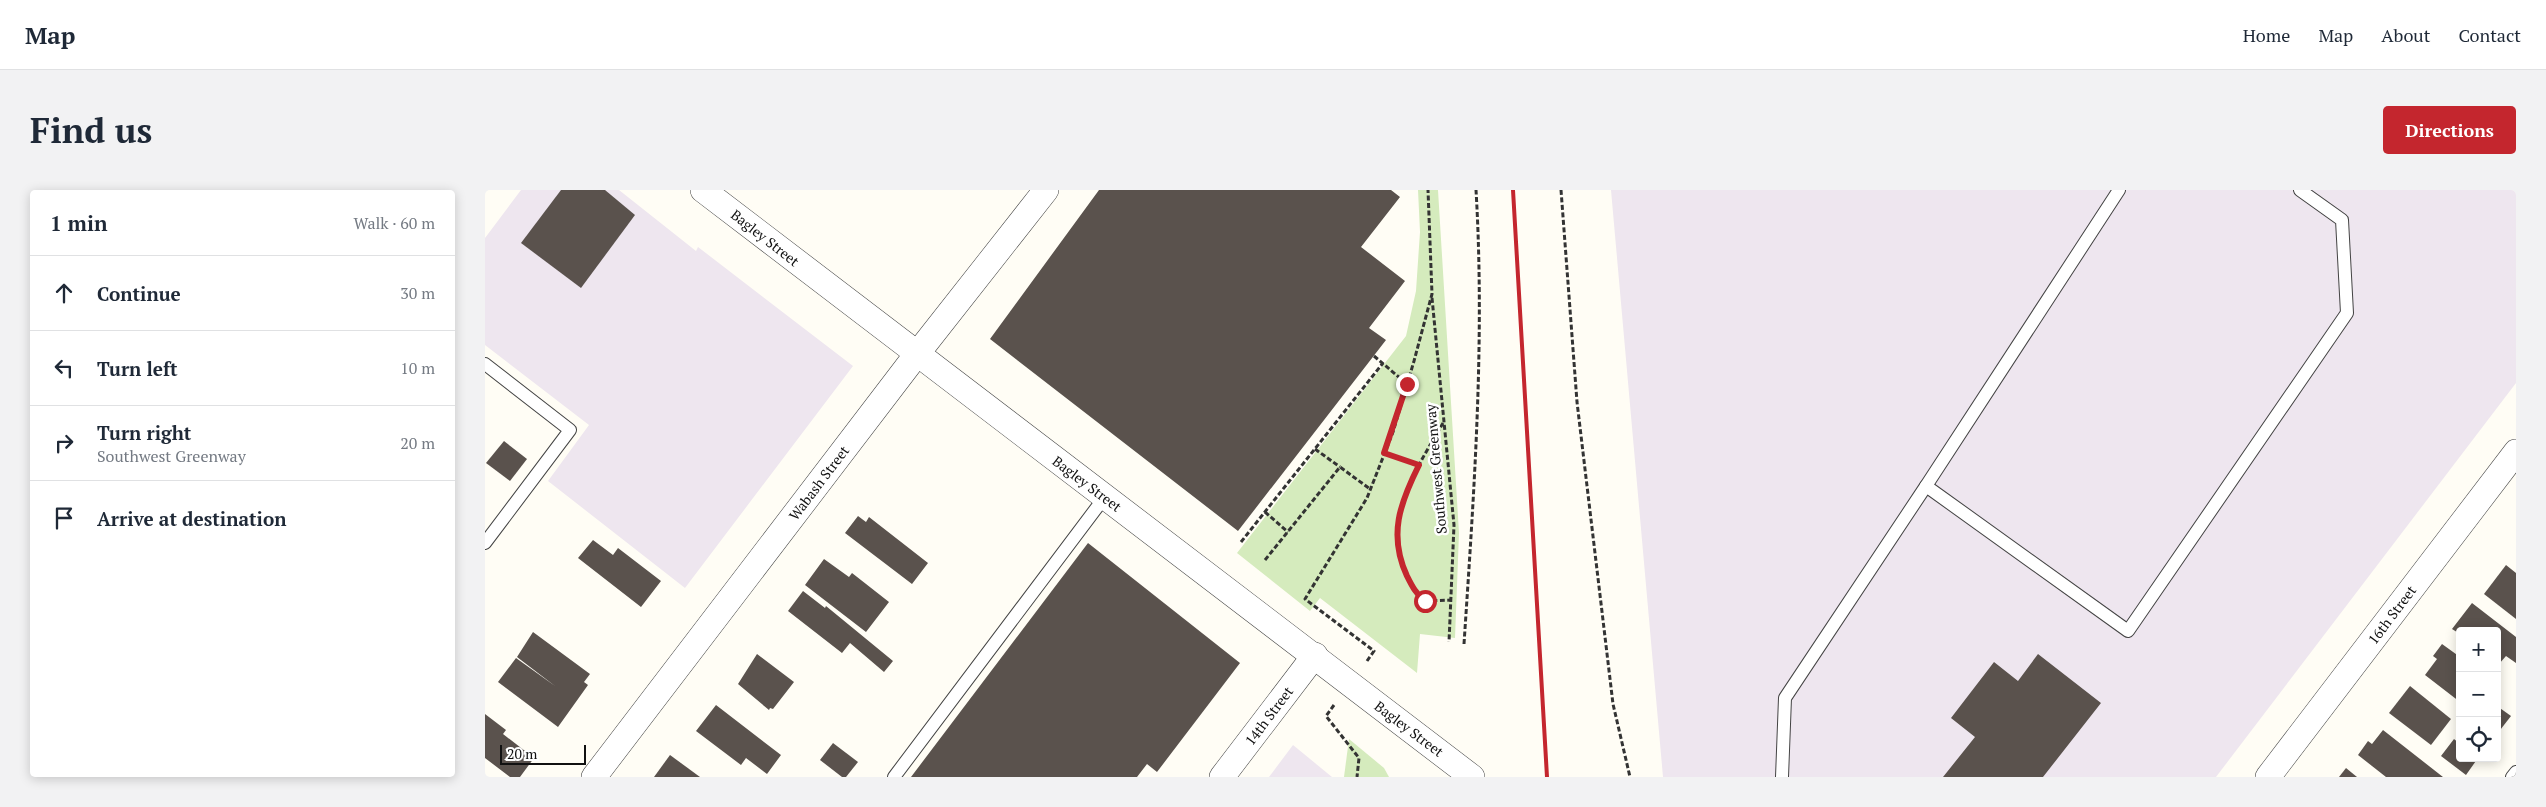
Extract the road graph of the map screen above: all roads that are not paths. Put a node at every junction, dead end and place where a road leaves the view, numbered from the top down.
1 (703, 190) edge
2 (1047, 190) edge
3 (2119, 190) edge
4 (2300, 190) edge
5 (917, 354) junction
6 (485, 364) edge
7 (2516, 452) edge
8 (1926, 486) junction
9 (1104, 498) junction
10 (485, 542) edge
11 (1315, 655) junction
12 (2516, 772) edge
13 (594, 777) edge
14 (894, 777) edge
15 (1222, 777) edge
16 (1472, 777) edge
17 (1782, 777) edge
18 (2267, 777) edge
19 (2512, 777) edge

1 - 5 street, Bagley Street
2 - 5 street, Wabash Street
3 - 8 lane
4 - 8 lane
5 - 9 street, Bagley Street
5 - 13 street, Wabash Street
6 - 10 lane
7 - 18 street, 16th Street
8 - 17 lane
9 - 11 street, Bagley Street
9 - 14 lane
11 - 15 street, 14th Street
11 - 16 street, Bagley Street
12 - 19 lane

